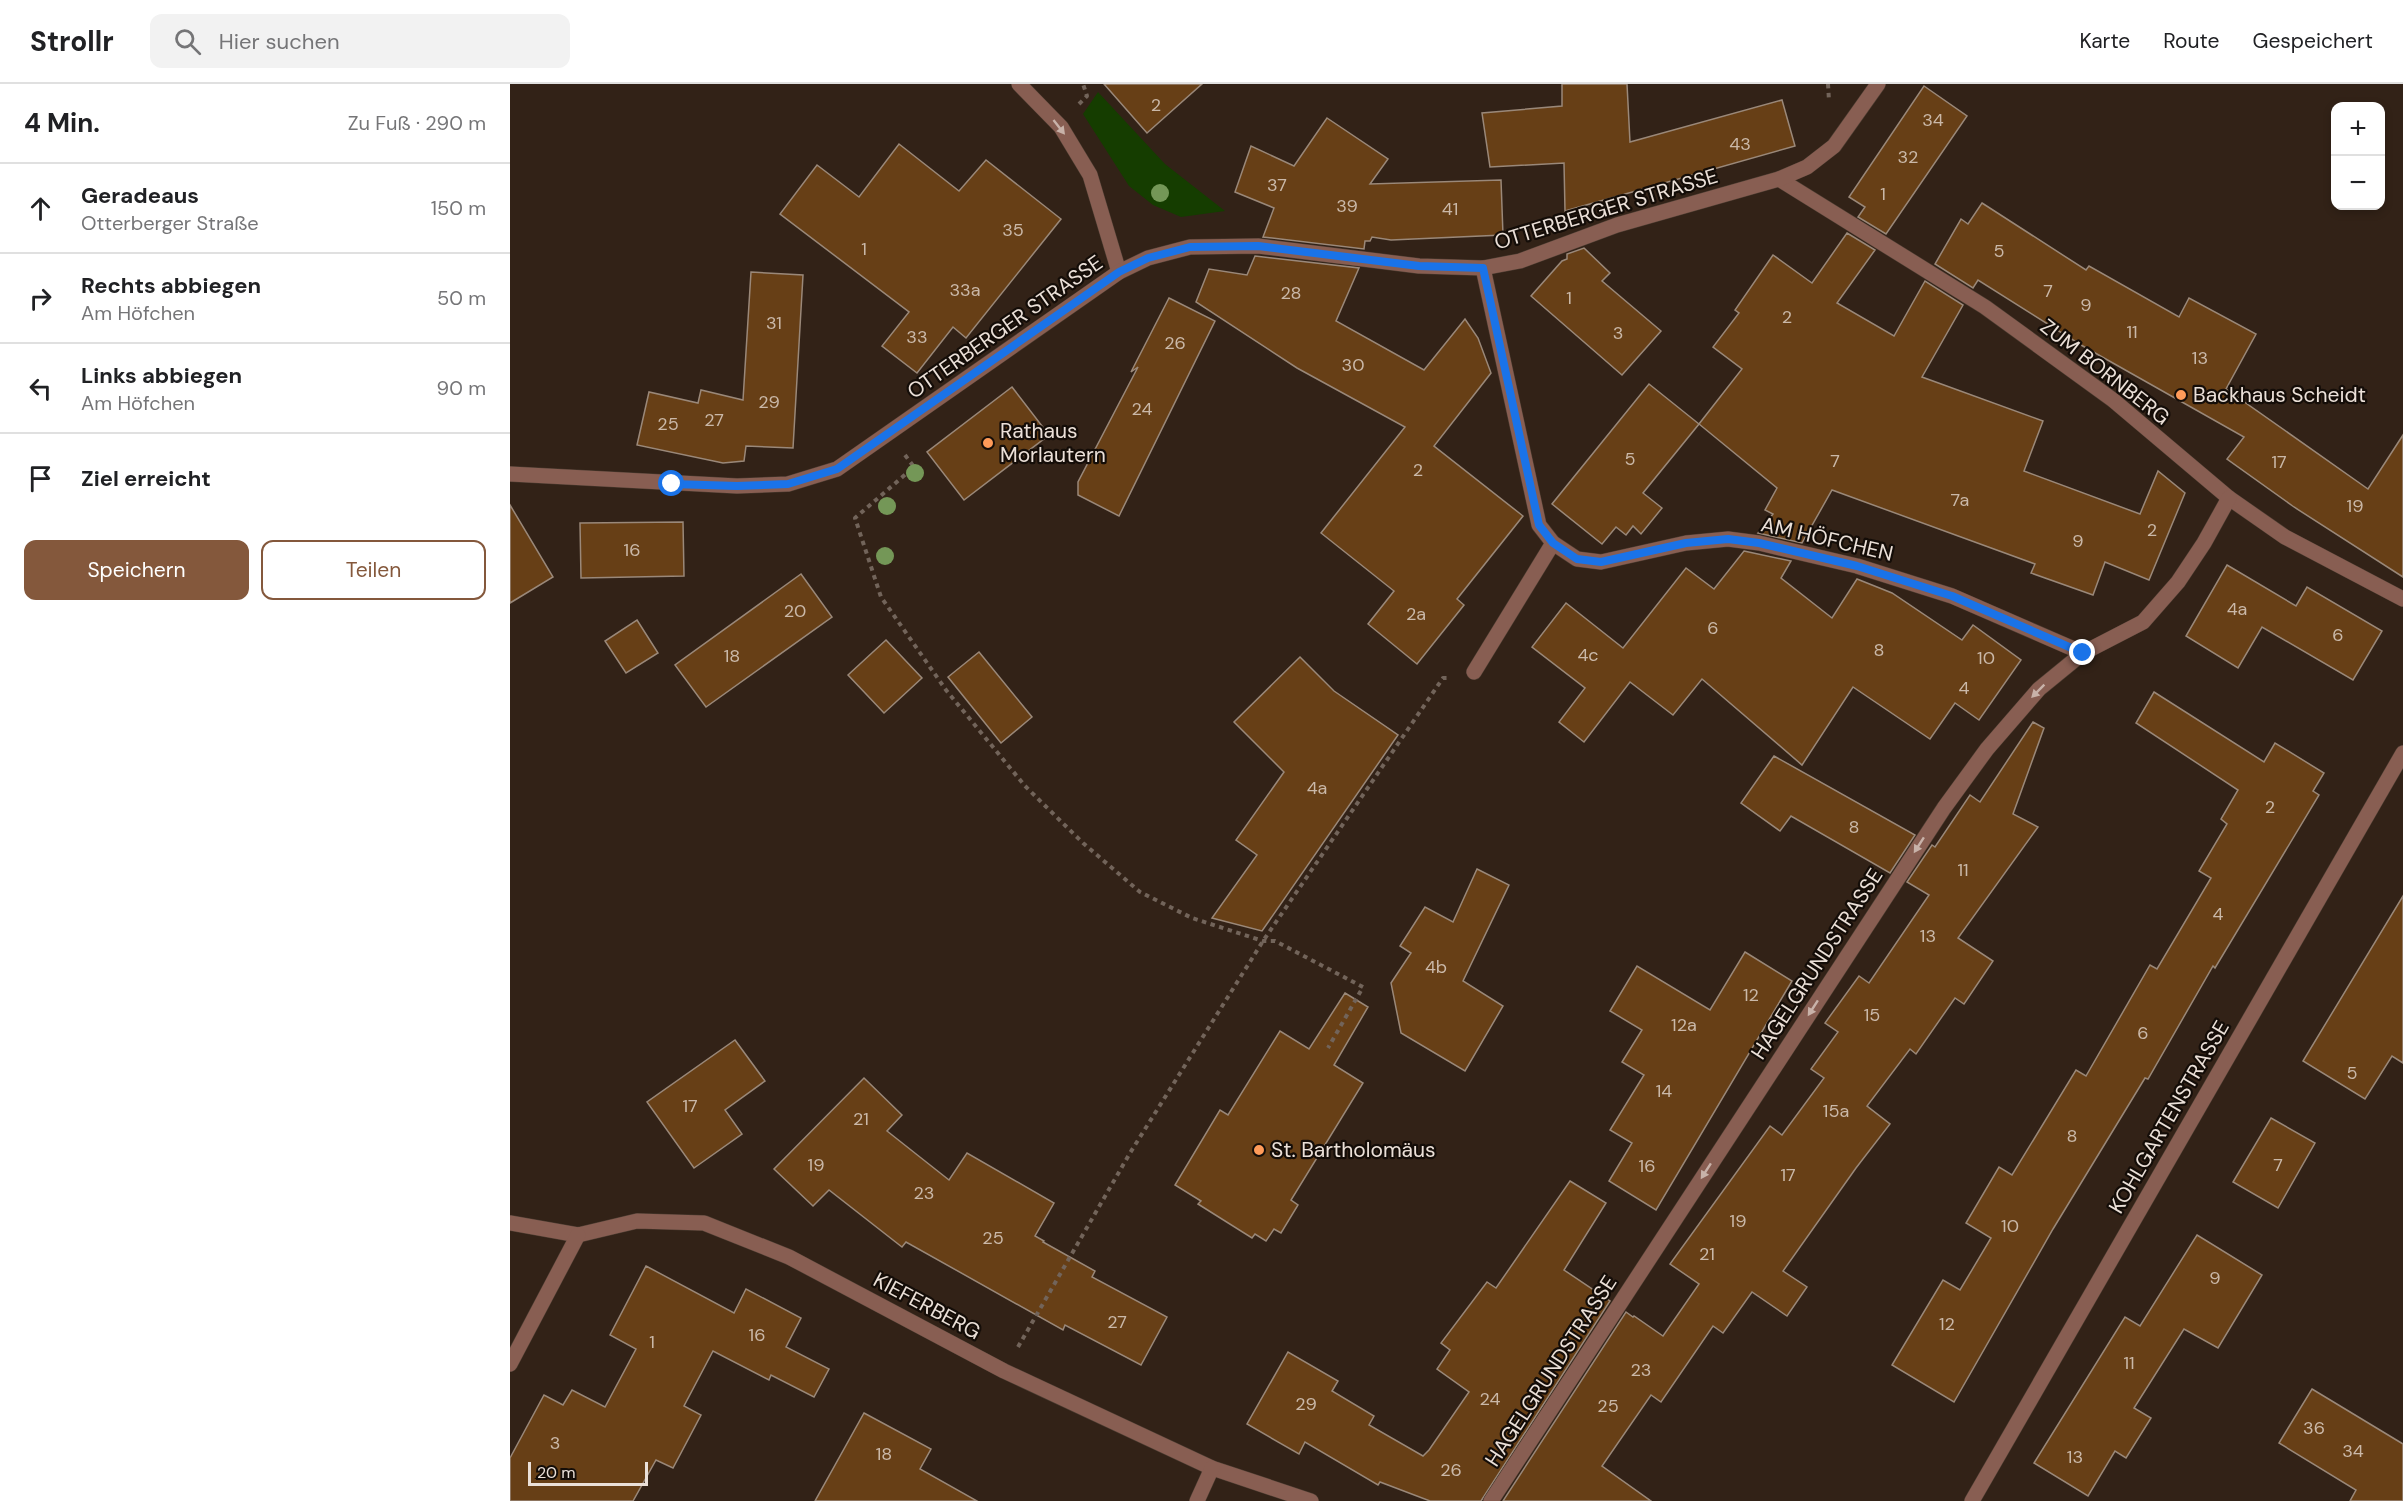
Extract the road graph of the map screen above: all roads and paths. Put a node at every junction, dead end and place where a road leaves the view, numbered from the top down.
1 (1019, 84) edge
2 (1878, 84) edge
3 (1779, 179) junction
4 (1483, 268) junction
5 (1119, 272) junction
6 (887, 434) junction
7 (510, 474) edge
8 (2229, 498) junction
9 (1553, 543) junction
10 (2403, 599) edge
11 (2083, 653) junction
12 (1474, 672) joint
13 (2403, 753) edge
14 (1263, 941) junction
15 (1328, 1048) dead end
16 (510, 1223) edge
17 (578, 1235) junction
18 (510, 1364) edge
19 (1004, 1371) junction
20 (1212, 1468) junction
21 (1197, 1501) edge
22 (1311, 1501) edge
23 (1491, 1501) edge
24 (1972, 1501) edge

1 -> 5 street
2 - 3 street, OTTERBERGER STRASSE
3 - 4 street, OTTERBERGER STRASSE
3 - 8 street, ZUM BORNBERG
4 - 5 street, OTTERBERGER STRASSE
4 - 9 street, AM HÖFCHEN
5 - 6 street, OTTERBERGER STRASSE
6 - 7 street, OTTERBERGER STRASSE
6 - 14 path
8 - 10 street, ZUM BORNBERG
8 - 11 street, HAGELGRUNDSTRASSE
9 - 11 street, AM HÖFCHEN
9 - 12 street
11 -> 23 street, HAGELGRUNDSTRASSE
12 - 14 path
13 - 24 street, KOHLGARTENSTRASSE
14 - 15 path
14 - 19 path
16 - 17 street, KIEFERBERG
17 - 18 street
17 - 19 street, KIEFERBERG
19 - 20 street, KIEFERBERG
20 - 21 street
20 - 22 street, KIEFERBERG

